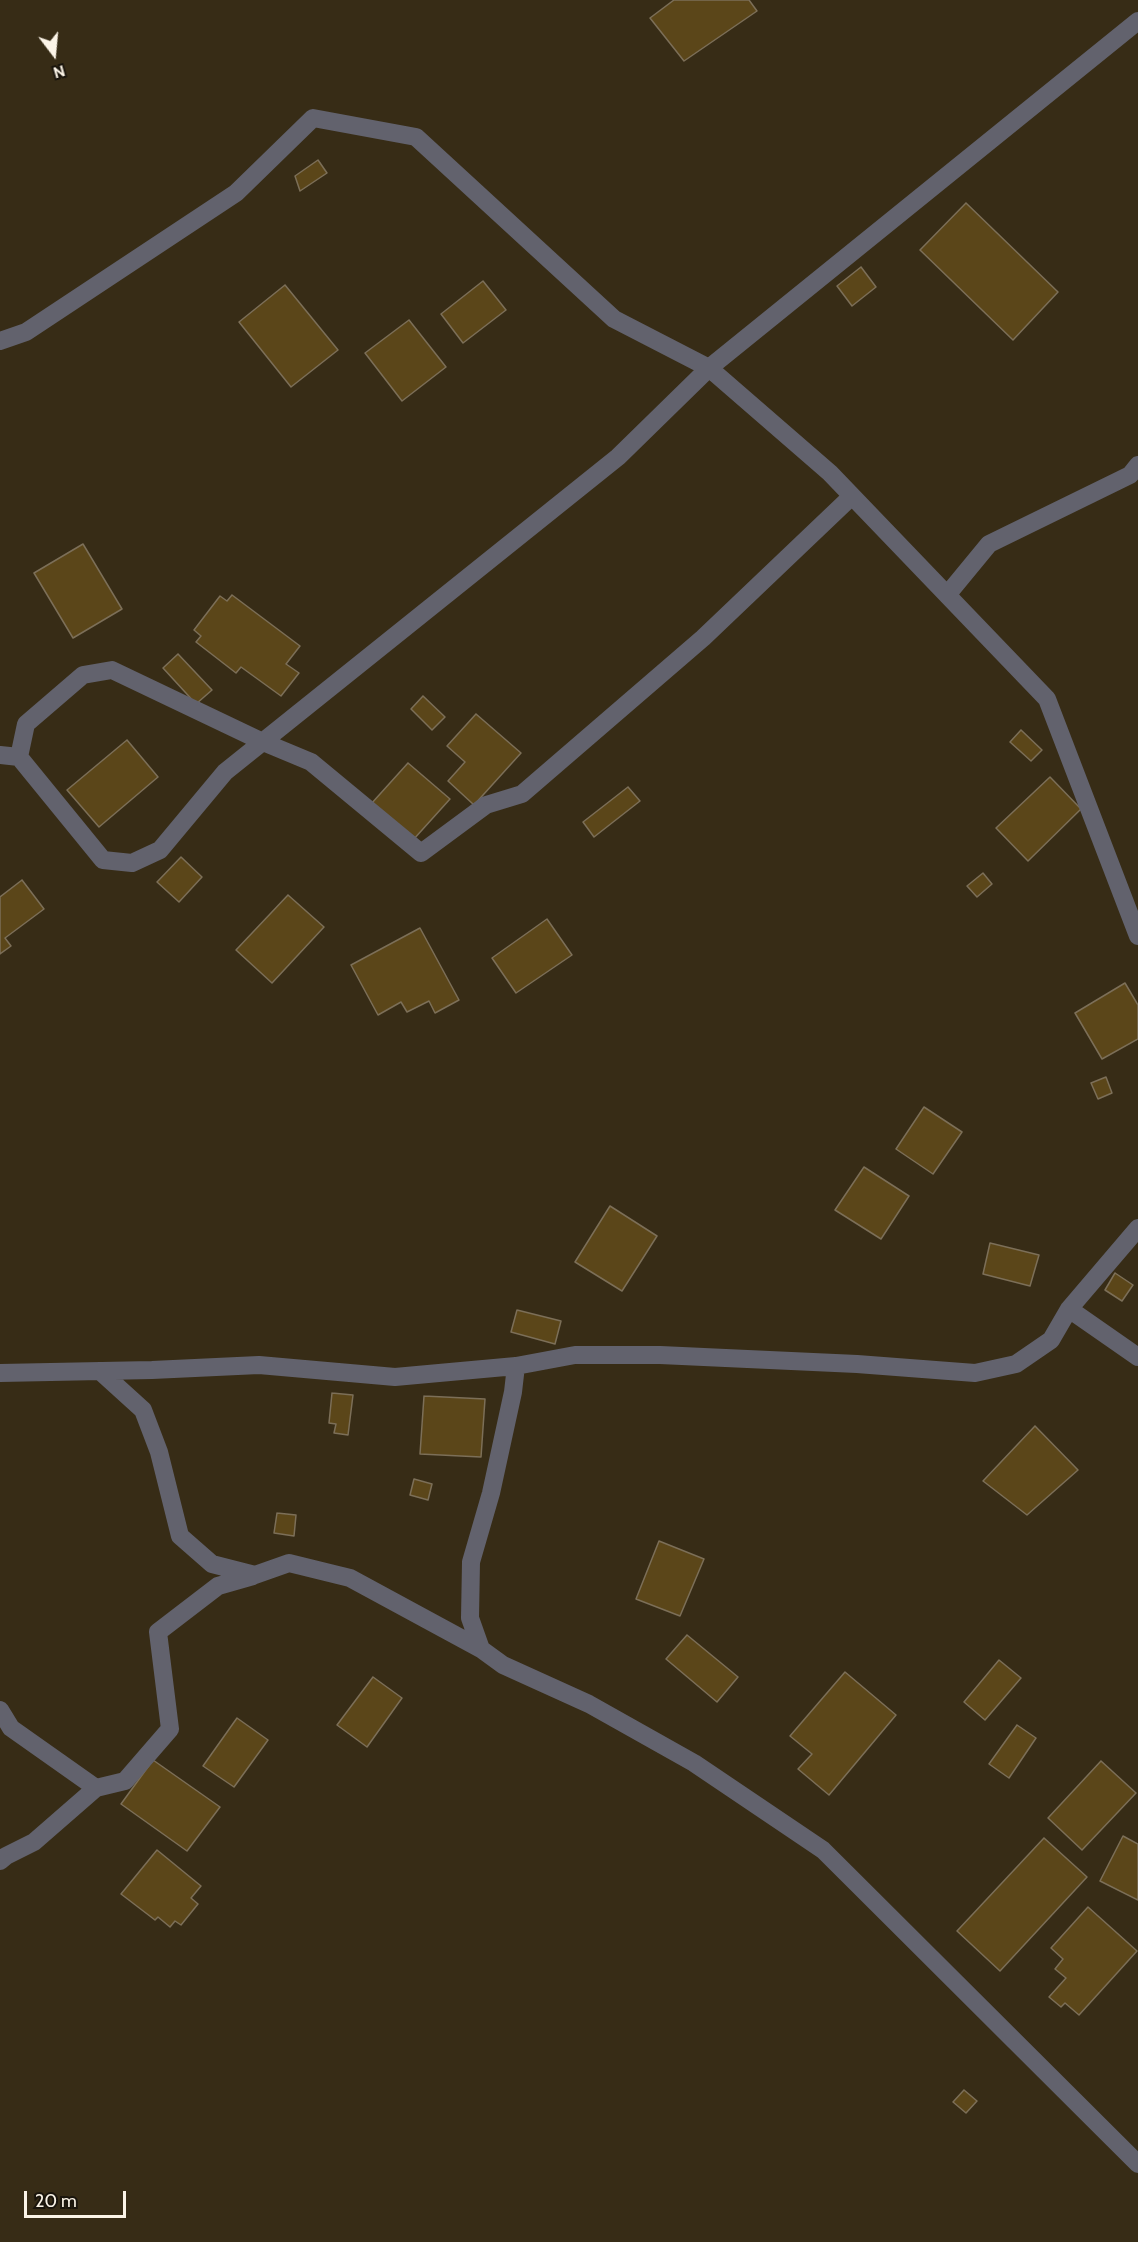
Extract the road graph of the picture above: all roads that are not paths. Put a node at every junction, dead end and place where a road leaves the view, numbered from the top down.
1 (1138, 21) edge
2 (0, 340) edge
3 (710, 368) junction
4 (1138, 465) edge
5 (852, 496) junction
6 (947, 595) junction
7 (263, 742) junction
8 (0, 755) edge
9 (19, 757) junction
10 (1138, 936) edge
11 (1138, 1228) edge
12 (1069, 1309) junction
13 (1138, 1357) edge
14 (516, 1366) junction
15 (100, 1371) junction
16 (0, 1372) edge
17 (255, 1575) junction
18 (482, 1649) junction
19 (0, 1710) edge
20 (96, 1788) junction
21 (0, 1861) edge
22 (1138, 2164) edge

1 - 3 street
2 - 3 street
3 - 5 street
3 - 7 street
4 - 6 street
5 - 6 street
5 - 7 street
6 - 10 street
7 - 9 street
7 - 9 street
8 - 9 street
11 - 12 street
12 - 13 street
12 - 14 street
14 - 15 street
14 - 18 street
15 - 16 street
15 - 17 street
17 - 18 street
17 - 20 street
18 - 22 street
19 - 20 street
20 - 21 street

